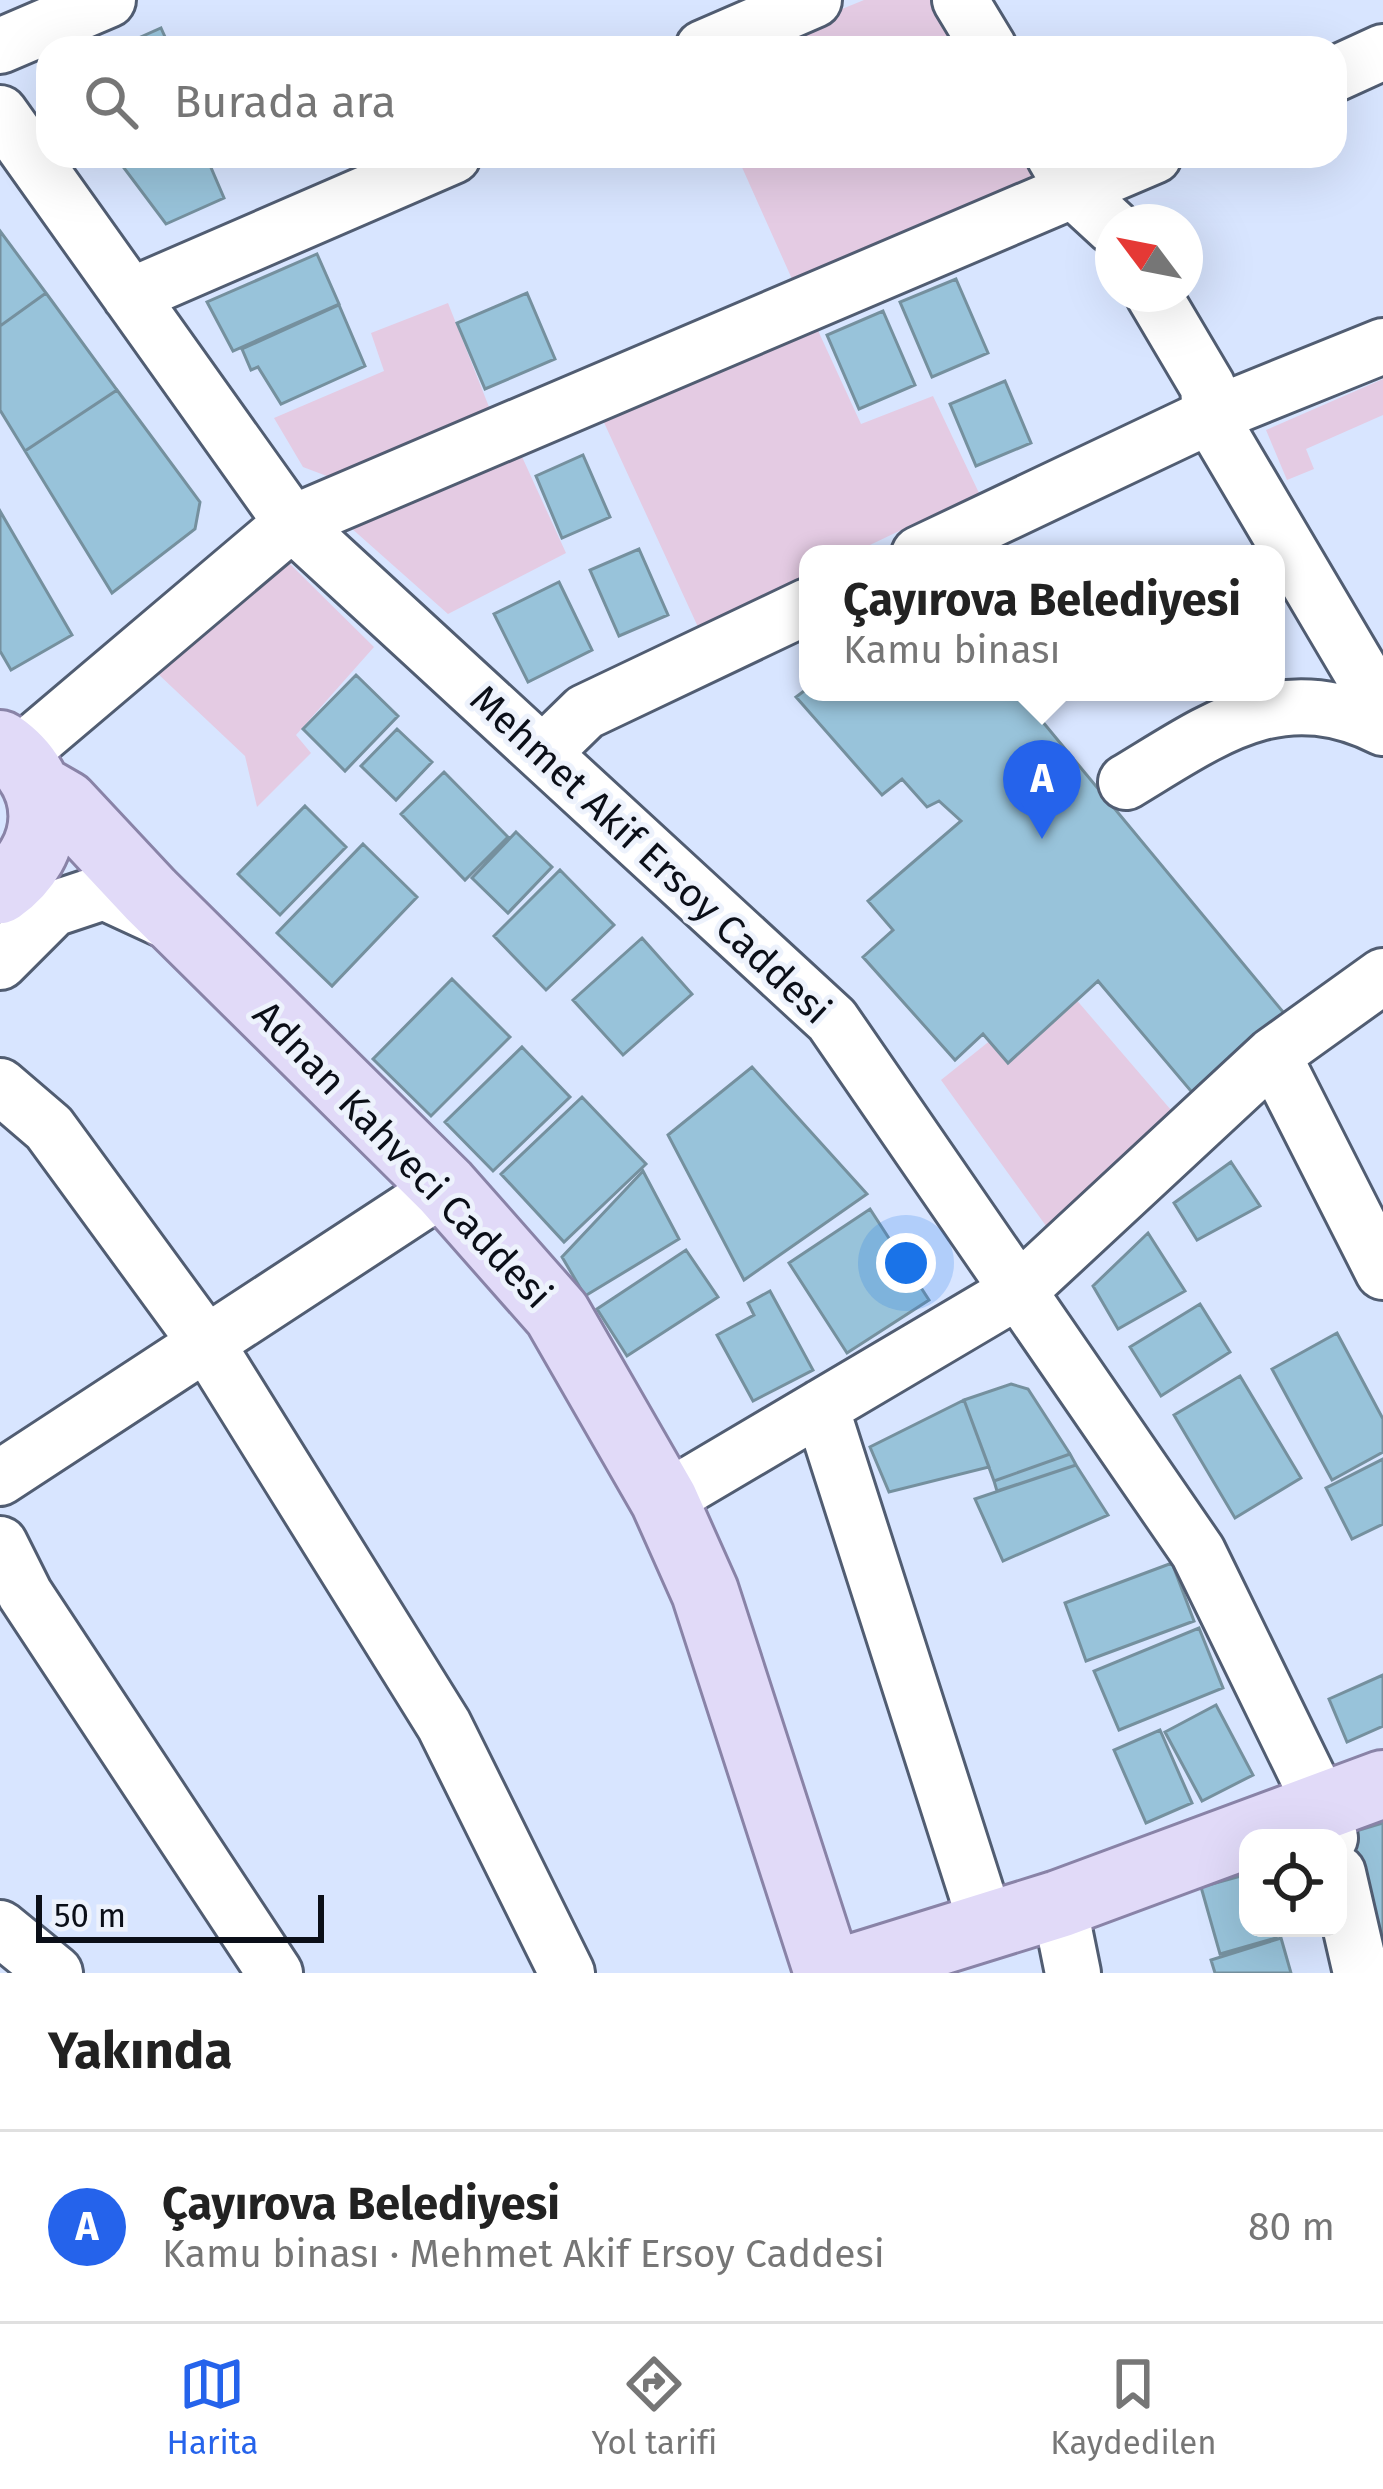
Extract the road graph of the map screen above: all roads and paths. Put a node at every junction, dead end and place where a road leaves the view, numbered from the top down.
1 (108, 0) edge
2 (814, 0) edge
3 (960, 0) edge
4 (731, 36) edge
5 (981, 36) edge
6 (0, 46) edge
7 (1383, 52) edge
8 (1347, 68) edge
9 (0, 113) edge
10 (36, 164) edge
11 (39, 168) edge
12 (425, 168) edge
13 (1130, 168) edge
14 (1081, 192) edge
15 (130, 296) junction
16 (1164, 312) edge
17 (1383, 346) edge
18 (1210, 416) junction
19 (292, 523) junction
20 (938, 545) edge
21 (799, 611) edge
22 (1383, 709) edge
23 (1383, 728) edge
24 (544, 752) junction
25 (19, 763) edge
26 (1126, 782) dead end
27 (14, 885) edge
28 (169, 914) junction
29 (0, 962) edge
30 (1383, 976) edge
31 (1274, 1054) junction
32 (0, 1086) edge
33 (445, 1187) junction
34 (1383, 1272) edge
35 (1021, 1289) junction
36 (207, 1344) junction
37 (821, 1407) junction
38 (0, 1478) edge
39 (664, 1500) junction
40 (0, 1544) edge
41 (1383, 1784) edge
42 (1326, 1822) edge
43 (1059, 1904) junction
44 (1347, 1912) edge
45 (987, 1926) junction
46 (0, 1928) edge
47 (56, 1973) edge
48 (274, 1973) edge
49 (567, 1973) edge
50 (832, 1973) edge
51 (1073, 1973) edge
52 (1361, 1973) edge

1 - 6 street
2 - 4 street
3 - 5 street
7 - 8 street
9 - 10 street, Mehmet Akif Ersoy Caddesi
11 - 15 street, Mehmet Akif Ersoy Caddesi
12 - 15 street
13 - 14 street
14 - 19 street
15 - 19 street, Mehmet Akif Ersoy Caddesi
16 - 18 street
17 - 18 street
18 - 20 street
18 - 22 street
19 - 24 street, Mehmet Akif Ersoy Caddesi
19 - 25 street
21 - 24 street
23 - 26 street
24 - 35 street, Mehmet Akif Ersoy Caddesi
25 - 27 main road
25 - 28 main road, Adnan Kahveci Caddesi
27 - 28 main road, Adnan Kahveci Caddesi
28 - 29 street
28 - 33 main road, Adnan Kahveci Caddesi
30 - 31 street
31 - 34 street
31 - 35 street
32 - 36 street
33 - 36 street
33 - 39 main road, Adnan Kahveci Caddesi
35 - 37 street
35 - 42 street, Mehmet Akif Ersoy Caddesi
36 - 38 street
36 - 49 street
37 - 39 street
37 - 45 street
39 - 50 main road, Adnan Kahveci Caddesi
40 - 48 street
41 - 42 main road
42 - 43 main road
43 - 45 main road
43 - 51 street
44 - 52 street
45 - 50 main road
46 - 47 street

